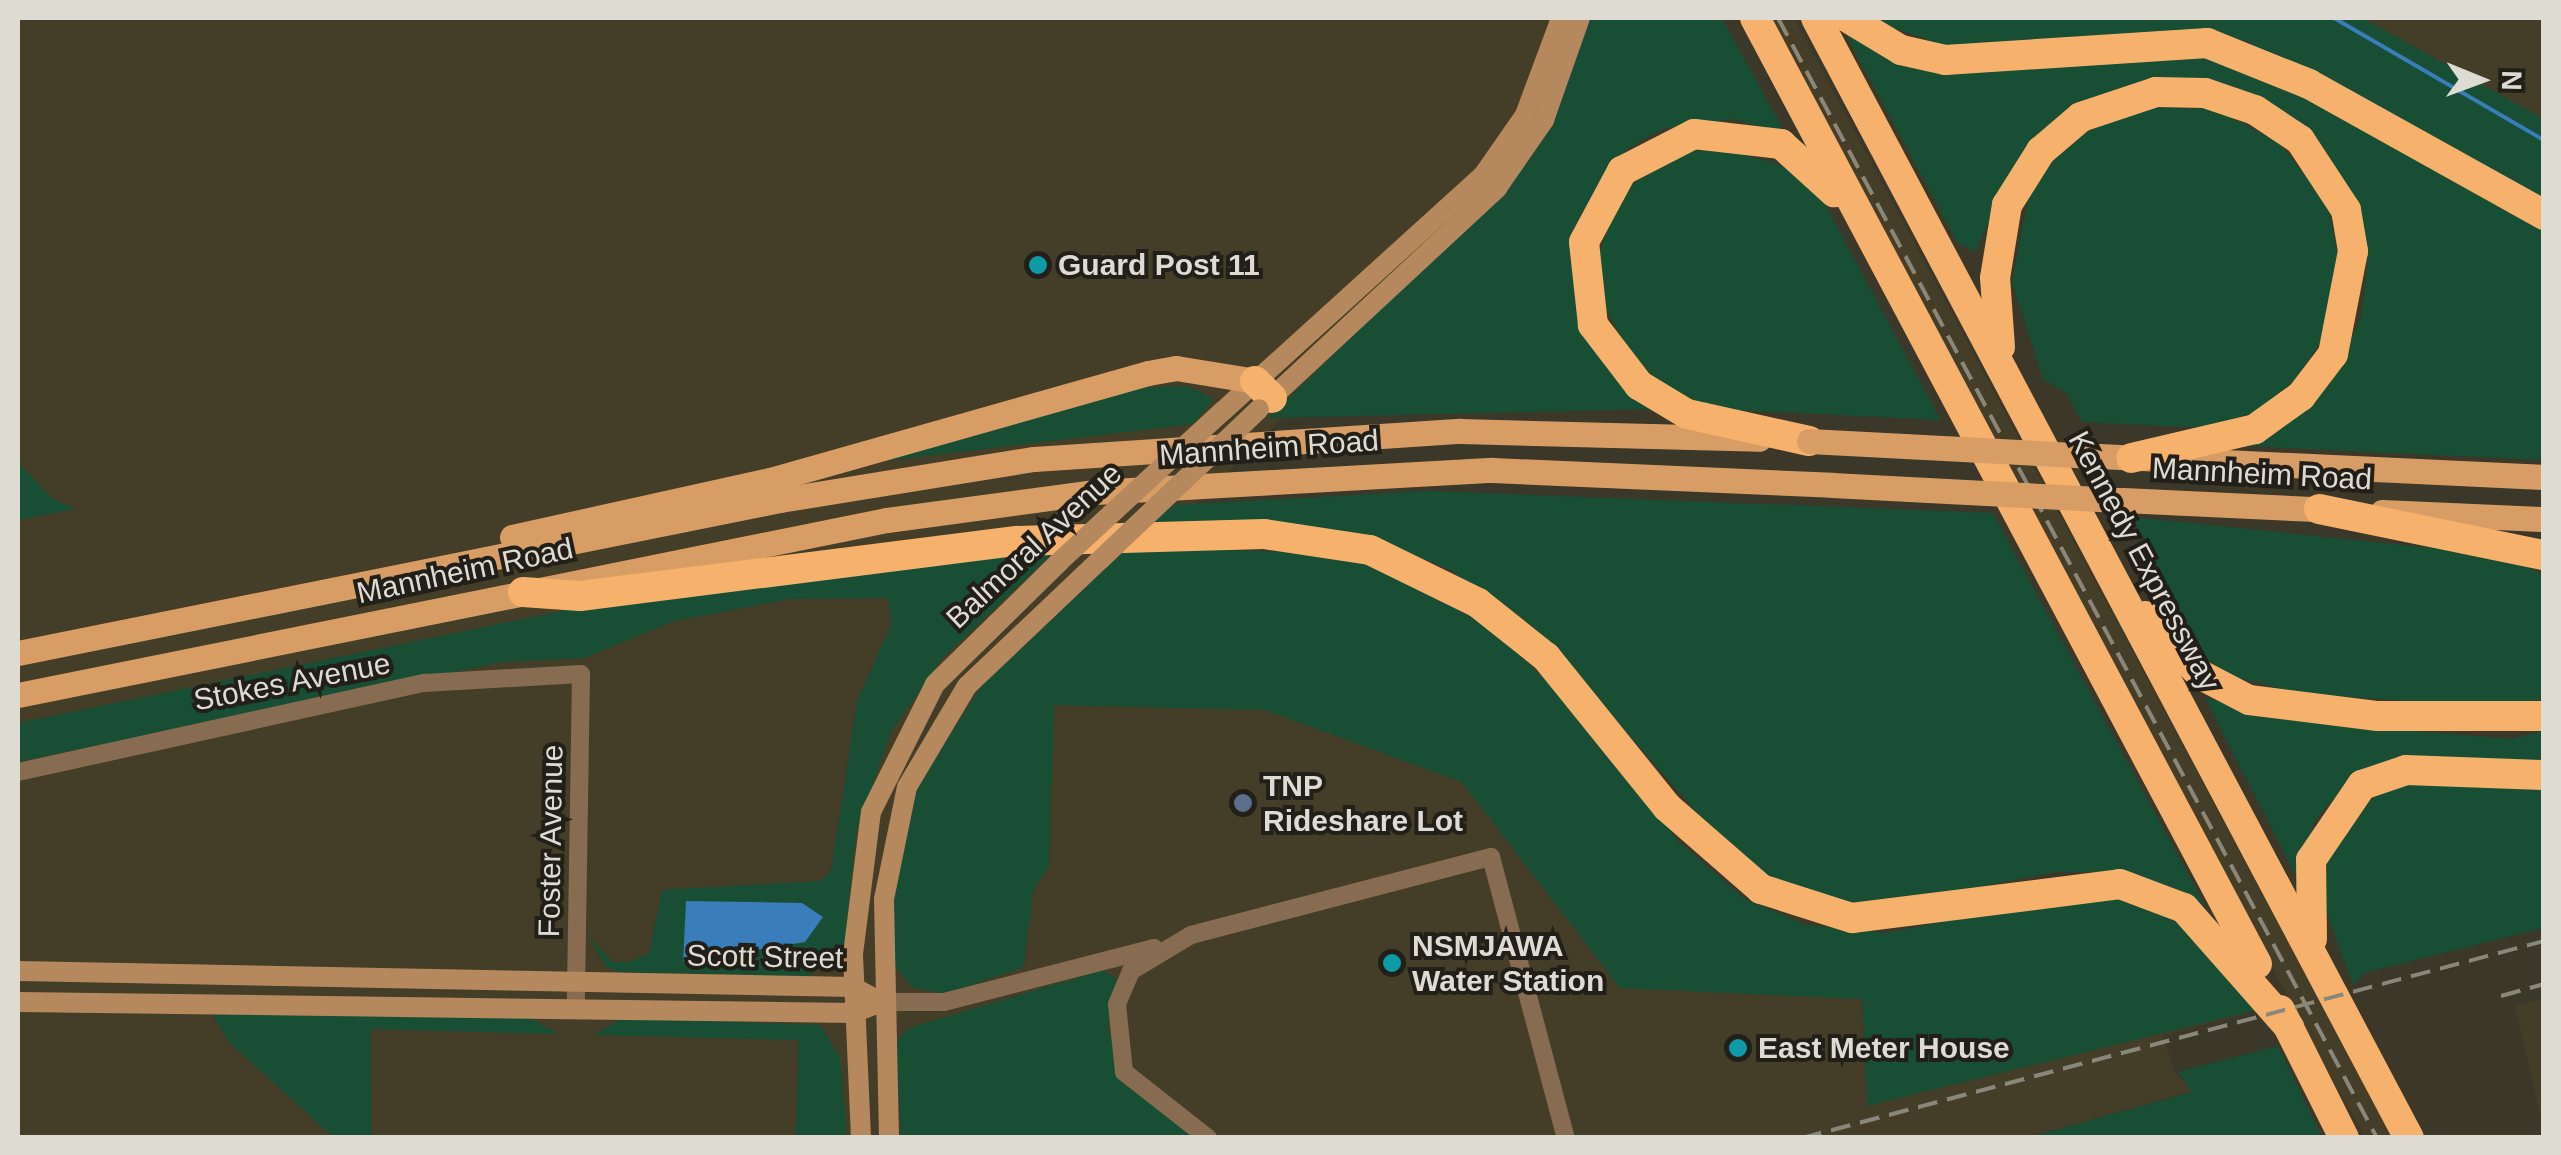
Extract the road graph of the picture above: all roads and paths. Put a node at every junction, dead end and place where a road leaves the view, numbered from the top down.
1 (1561, 18) edge
2 (1580, 18) edge
3 (1754, 18) edge
4 (1816, 18) edge
5 (1848, 18) edge
6 (2544, 215) edge
7 (1910, 308) junction
8 (2011, 384) junction
9 (1262, 396) junction
10 (1809, 441) junction
11 (2131, 458) junction
12 (2544, 477) edge
13 (2319, 509) junction
14 (2544, 519) edge
15 (2544, 555) edge
16 (429, 570) junction
17 (522, 592) junction
18 (2128, 600) junction
19 (18, 653) edge
20 (205, 657) junction
21 (580, 674) joint
22 (18, 695) edge
23 (18, 713) edge
24 (2544, 716) edge
25 (18, 772) edge
26 (2544, 776) edge
27 (1158, 946) junction
28 (2313, 952) junction
29 (18, 970) edge
30 (576, 982) junction
31 (852, 987) junction
32 (18, 1002) edge
33 (881, 1002) junction
34 (576, 1008) junction
35 (852, 1014) junction
36 (2290, 1028) junction
37 (861, 1138) edge
38 (889, 1138) edge
39 (1208, 1138) edge
40 (1566, 1138) edge
41 (2344, 1138) edge
42 (2408, 1138) edge

1 - 9 street, Balmoral Avenue
2 - 9 street, Balmoral Avenue
3 - 7 highway
4 - 8 highway, Kennedy Expressway
5 - 6 highway
7 - 10 highway
7 - 36 highway
8 - 11 highway
8 - 18 highway, Kennedy Expressway
9 - 16 main road
9 - 31 street, Balmoral Avenue, bridge
9 - 33 street, Balmoral Avenue, bridge
10 - 11 main road, Mannheim Road, bridge
10 - 16 main road, Mannheim Road
11 - 12 main road, Mannheim Road
13 - 14 main road, Mannheim Road
13 - 15 highway
13 - 17 main road, Mannheim Road, bridge
16 - 19 main road, Mannheim Road
17 - 20 main road, Mannheim Road
17 - 36 highway
18 - 24 highway
18 - 28 highway, Kennedy Expressway
20 - 22 main road, Mannheim Road
20 - 23 main road
21 - 25 street, Stokes Avenue
21 - 30 street, Foster Avenue
26 - 28 highway
27 - 33 street
27 - 39 street
27 - 40 street
28 - 42 highway, Kennedy Expressway
29 - 30 street, Scott Street
30 - 31 street, Scott Street
30 - 34 street, Foster Avenue
31 - 33 street, Scott Street
31 - 35 street, Balmoral Avenue
32 - 34 street, Scott Street
33 - 35 street, Scott Street
33 - 38 street, Balmoral Avenue
34 - 35 street, Scott Street
35 - 37 street, Balmoral Avenue
36 - 41 highway

